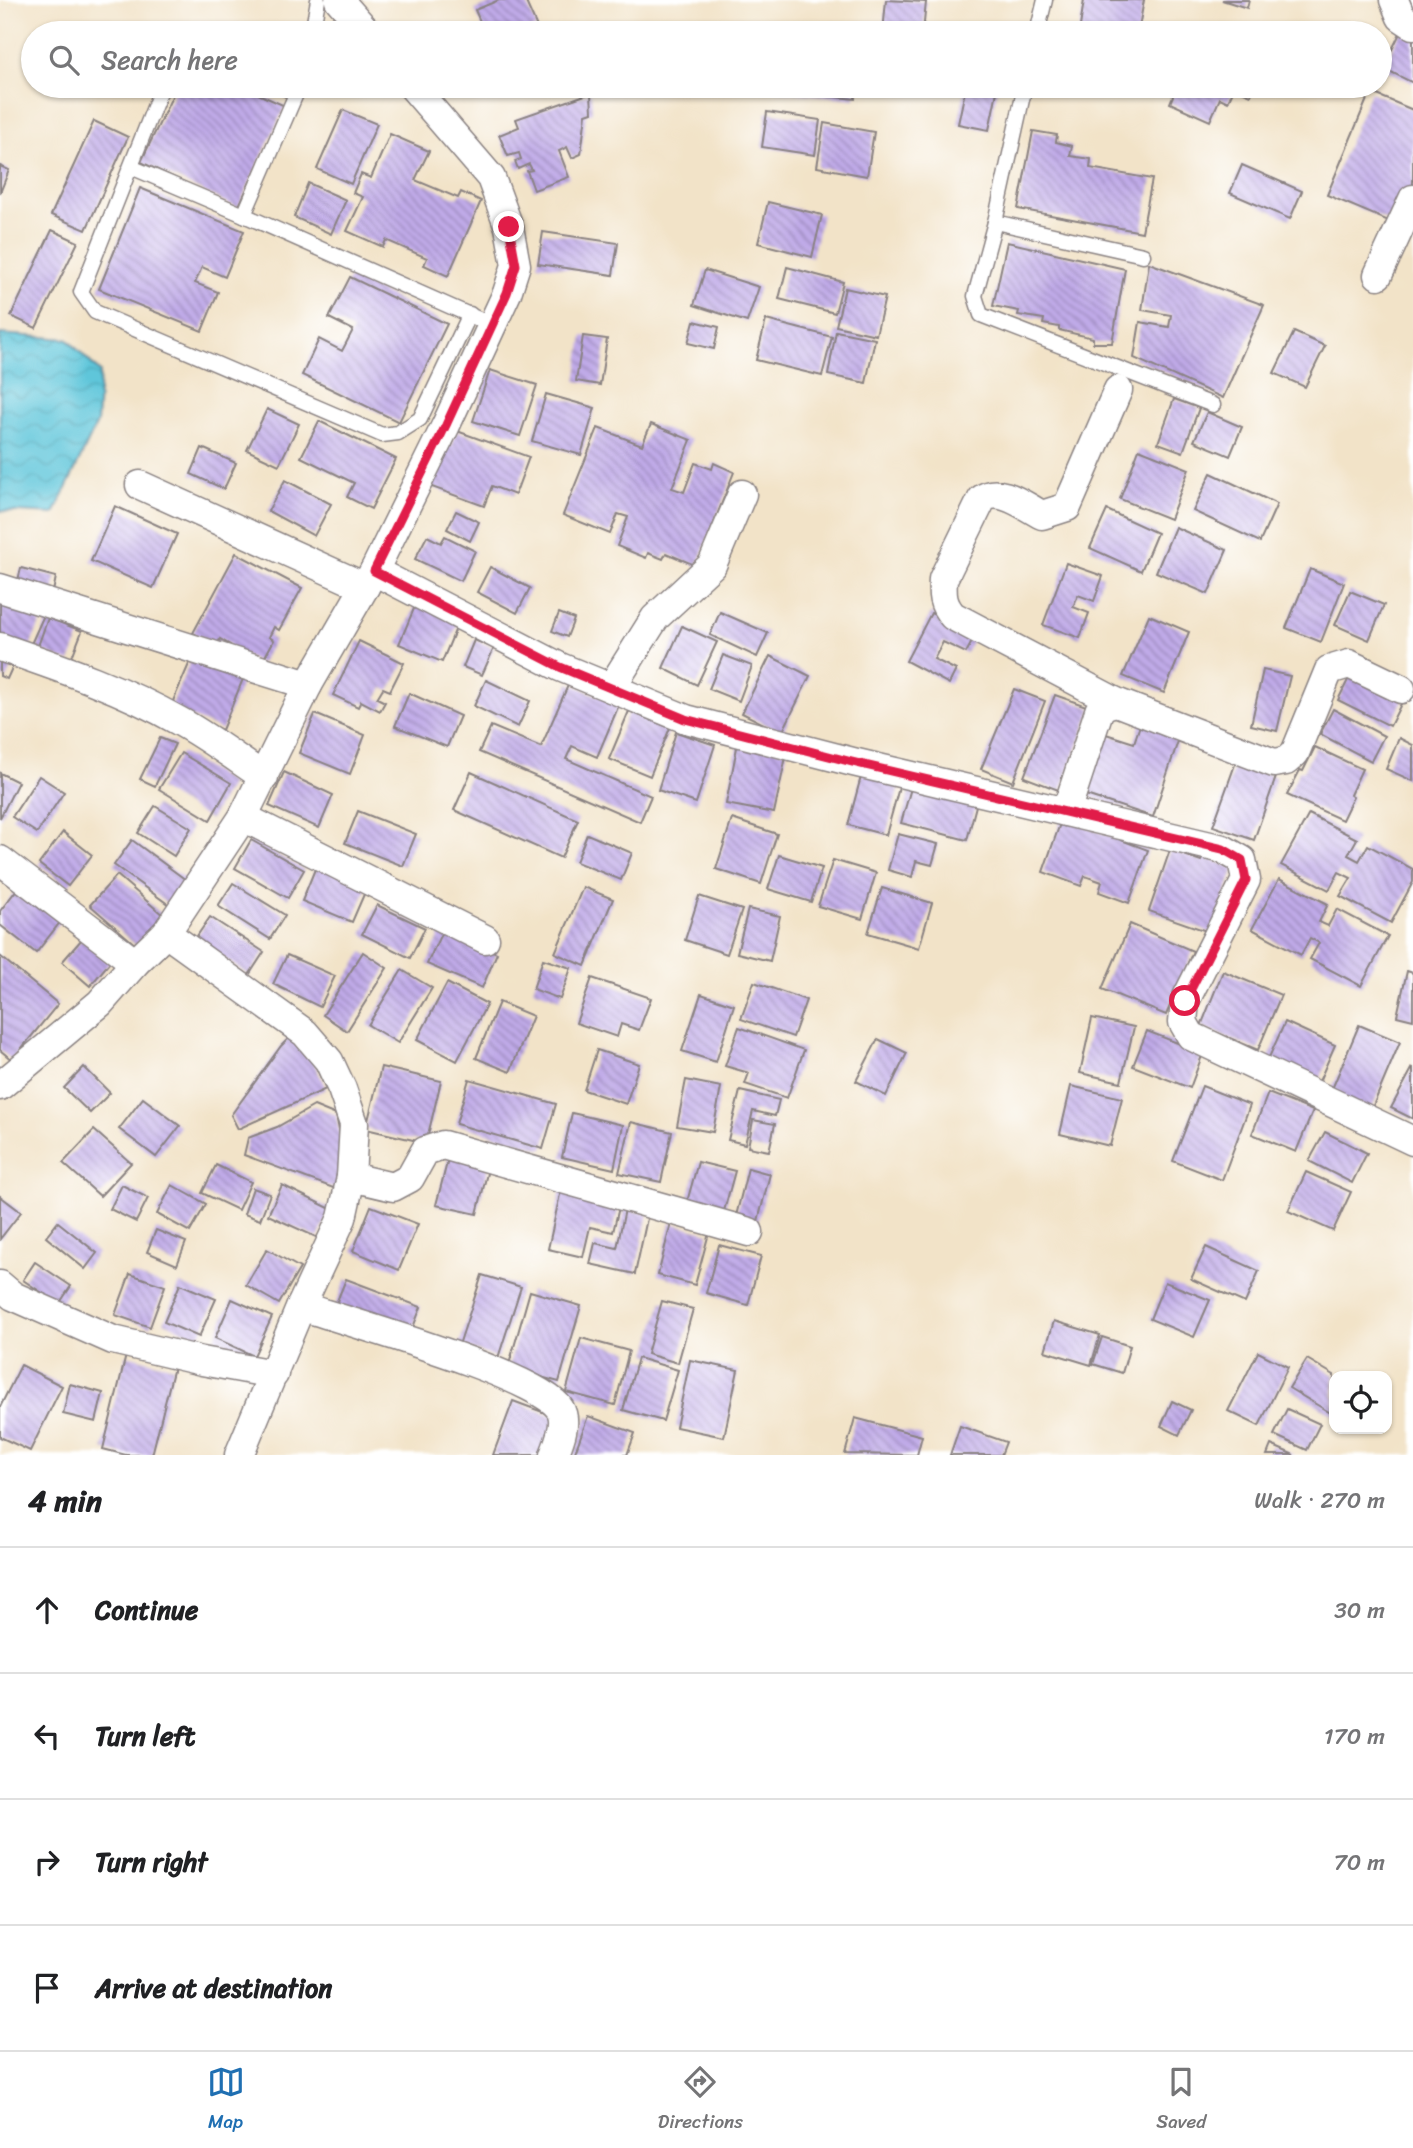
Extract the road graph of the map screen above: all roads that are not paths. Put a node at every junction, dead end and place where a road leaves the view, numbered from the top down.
1 (317, 0) edge
2 (339, 0) edge
3 (1045, 0) edge
4 (1394, 0) edge
5 (314, 21) edge
6 (357, 21) edge
7 (1040, 21) edge
8 (1413, 25) edge
9 (160, 98) edge
10 (295, 98) edge
11 (422, 98) edge
12 (1022, 98) edge
13 (131, 167) junction
14 (1413, 199) edge
15 (244, 215) junction
16 (995, 222) junction
17 (1143, 255) dead end
18 (1378, 275) dead end
19 (481, 320) junction
20 (1118, 390) dead end
21 (1213, 405) dead end
22 (140, 485) dead end
23 (741, 494) dead end
24 (369, 579) junction
25 (0, 588) edge
26 (0, 648) edge
27 (308, 685) junction
28 (611, 688) junction
29 (1401, 690) dead end
30 (1116, 702) junction
31 (264, 777) junction
32 (1066, 812) junction
33 (243, 817) junction
34 (0, 860) edge
35 (166, 933) junction
36 (485, 939) dead end
37 (135, 963) junction
38 (0, 1086) edge
39 (1413, 1141) edge
40 (351, 1177) junction
41 (749, 1232) dead end
42 (0, 1285) edge
43 (302, 1307) junction
44 (274, 1374) junction
45 (239, 1455) edge
46 (554, 1455) edge

1 - 5 lane
2 - 6 street
3 - 7 lane
4 - 8 street
9 - 13 lane
10 - 15 lane
11 - 19 street
12 - 16 lane
13 - 15 lane
13 - 19 lane
14 - 18 street
15 - 19 lane
16 - 17 lane
16 - 21 lane
19 - 24 street
20 - 30 street
22 - 24 street
23 - 28 street
24 - 27 street
24 - 28 street
25 - 27 street
26 - 31 street
27 - 31 street
28 - 32 street
29 - 30 street
30 - 32 street
31 - 33 street
32 - 39 street
33 - 35 street
33 - 36 street
34 - 37 street
35 - 37 street
35 - 40 street
37 - 38 street
40 - 41 street
40 - 43 street
42 - 44 street
43 - 44 street
43 - 46 street
44 - 45 street

